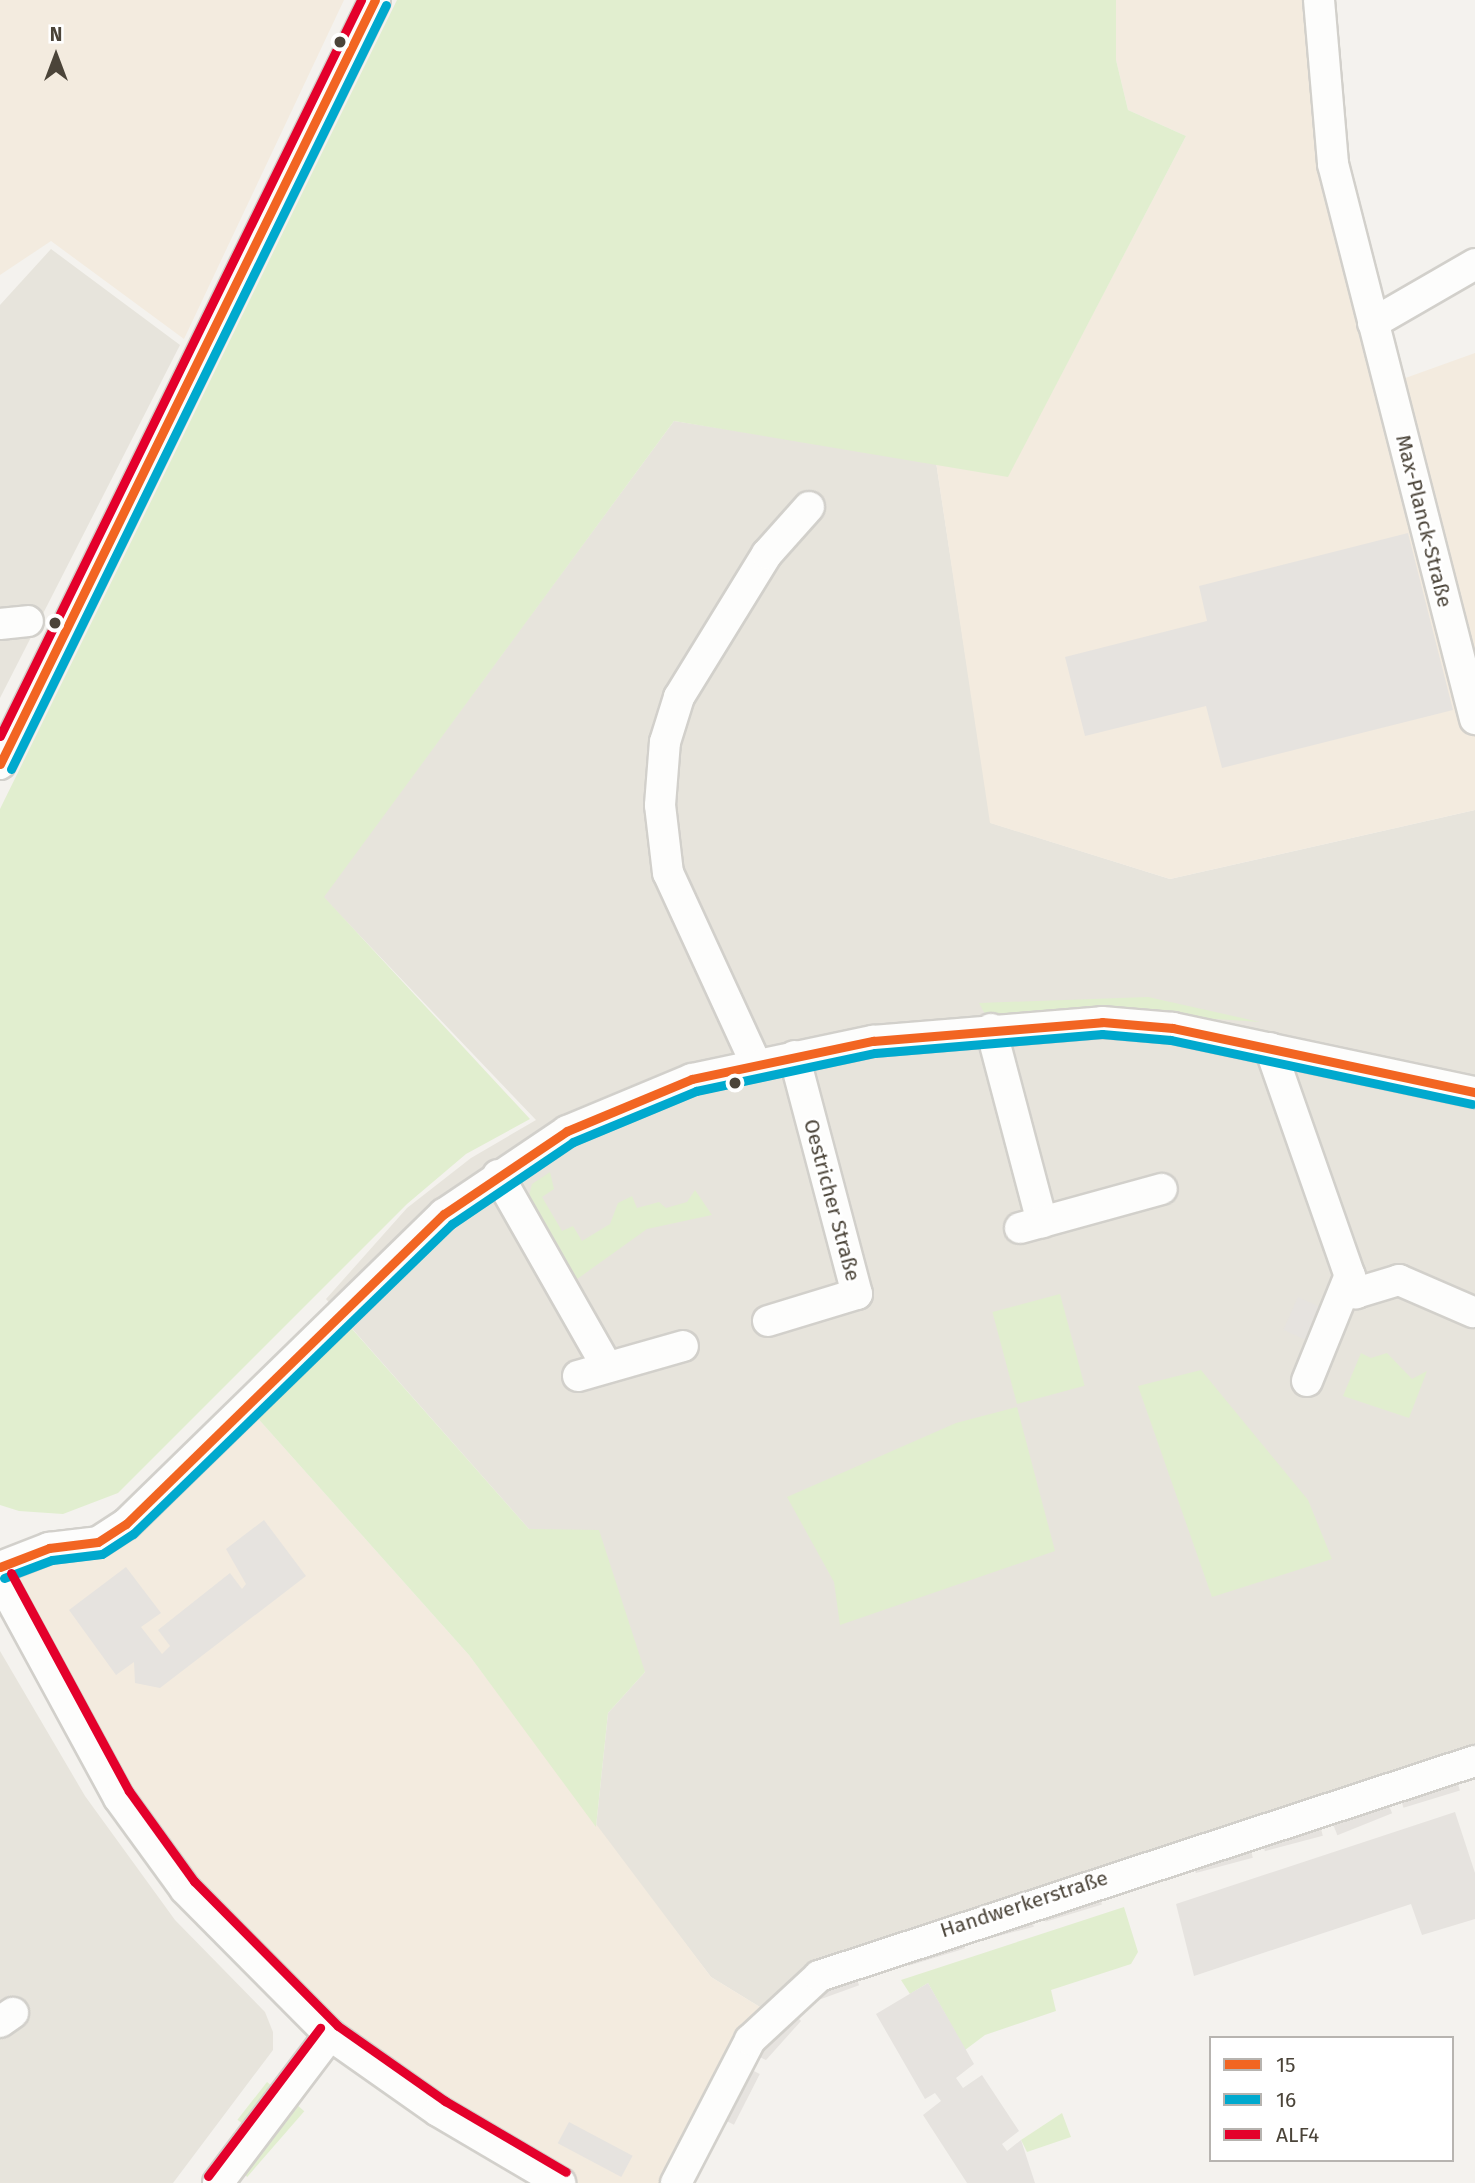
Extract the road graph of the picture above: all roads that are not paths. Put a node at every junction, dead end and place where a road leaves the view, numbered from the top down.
1 (375, 0) edge
2 (1319, 0) edge
3 (1475, 264) edge
4 (1373, 323) junction
5 (809, 506) dead end
6 (1475, 719) edge
7 (0, 764) edge
8 (991, 1030) junction
9 (1270, 1048) junction
10 (794, 1056) junction
11 (756, 1064) junction
12 (1475, 1092) edge
13 (498, 1175) junction
14 (1162, 1189) dead end
15 (1350, 1275) junction
16 (1474, 1312) edge
17 (768, 1321) dead end
18 (684, 1346) dead end
19 (607, 1367) junction
20 (578, 1376) dead end
21 (1307, 1381) dead end
22 (0, 1567) edge
23 (0, 1579) edge
24 (1475, 1761) edge
25 (330, 2035) junction
26 (218, 2183) edge
27 (560, 2183) edge
28 (676, 2183) edge

1 - 7 street
2 - 4 street, Max-Planck-Straße
3 - 4 street
4 - 6 street, Max-Planck-Straße
5 - 11 street
8 - 9 street
8 - 10 street
8 - 14 street
9 - 12 street
9 - 15 street
10 - 11 street
10 - 17 street, Oestricher Straße
11 - 13 street
13 - 19 street
13 - 22 street
15 - 16 street
15 - 21 street
18 - 19 street
19 - 20 street
23 - 25 street
24 - 28 street, Handwerkerstraße
25 - 26 street
25 - 27 street

